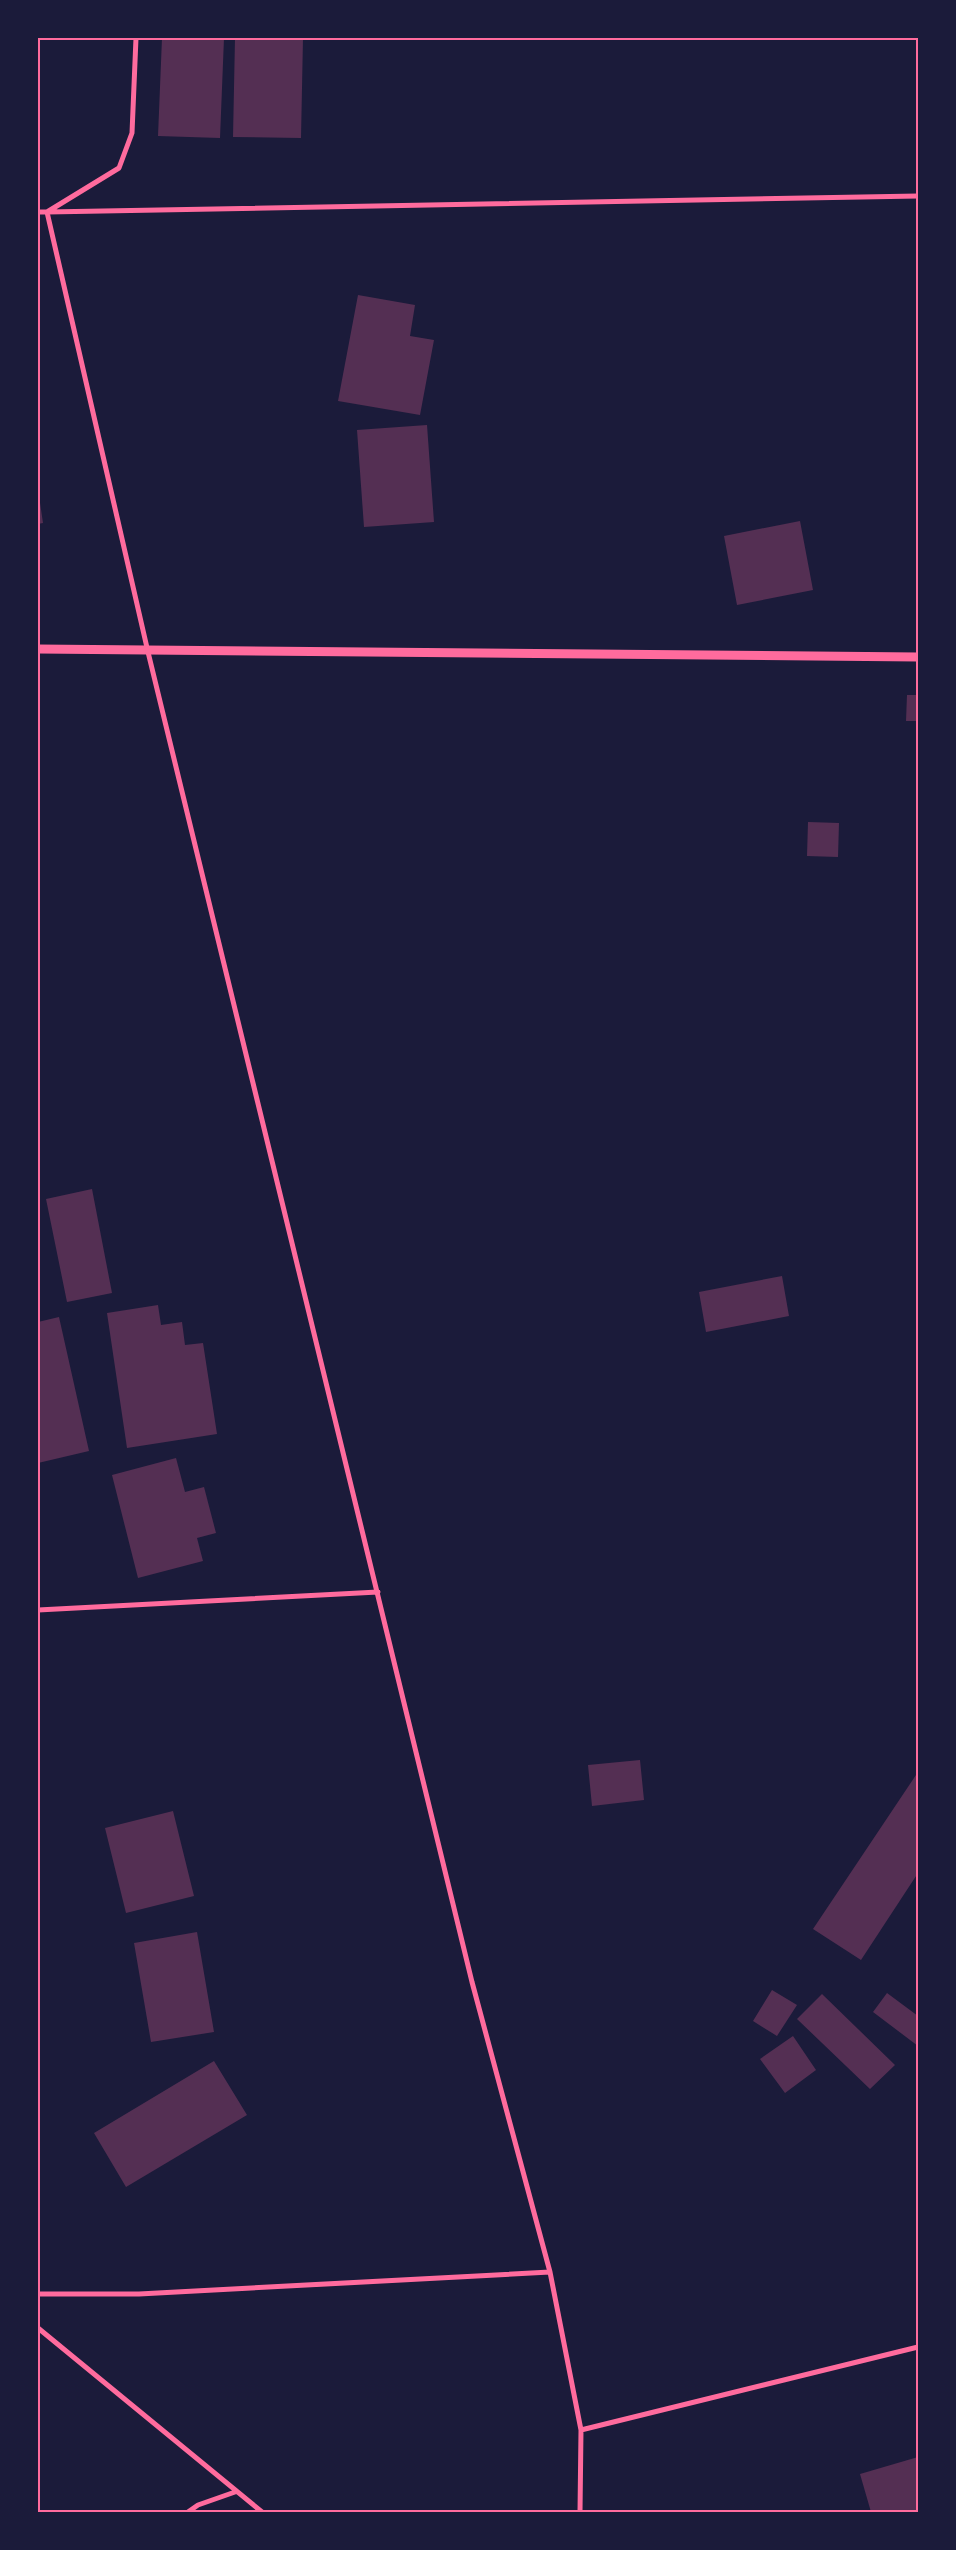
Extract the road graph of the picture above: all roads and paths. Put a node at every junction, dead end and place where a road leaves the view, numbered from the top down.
1 (136, 38) edge
2 (918, 196) edge
3 (38, 212) edge
4 (47, 212) junction
5 (38, 649) edge
6 (148, 652) junction
7 (918, 657) edge
8 (378, 1592) junction
9 (38, 1610) edge
10 (550, 2272) junction
11 (38, 2294) edge
12 (38, 2328) edge
13 (918, 2347) edge
14 (581, 2430) junction
15 (235, 2492) junction
16 (188, 2512) edge
17 (262, 2512) edge
18 (580, 2512) edge

1 - 4 street
2 - 4 street
3 - 4 street
4 - 6 street
5 - 6 street
6 - 7 street
6 - 8 street
8 - 9 street
8 - 10 street
10 - 11 street
10 - 14 street
12 - 15 street
13 - 14 street
14 - 18 street
15 - 16 street
15 - 17 street

